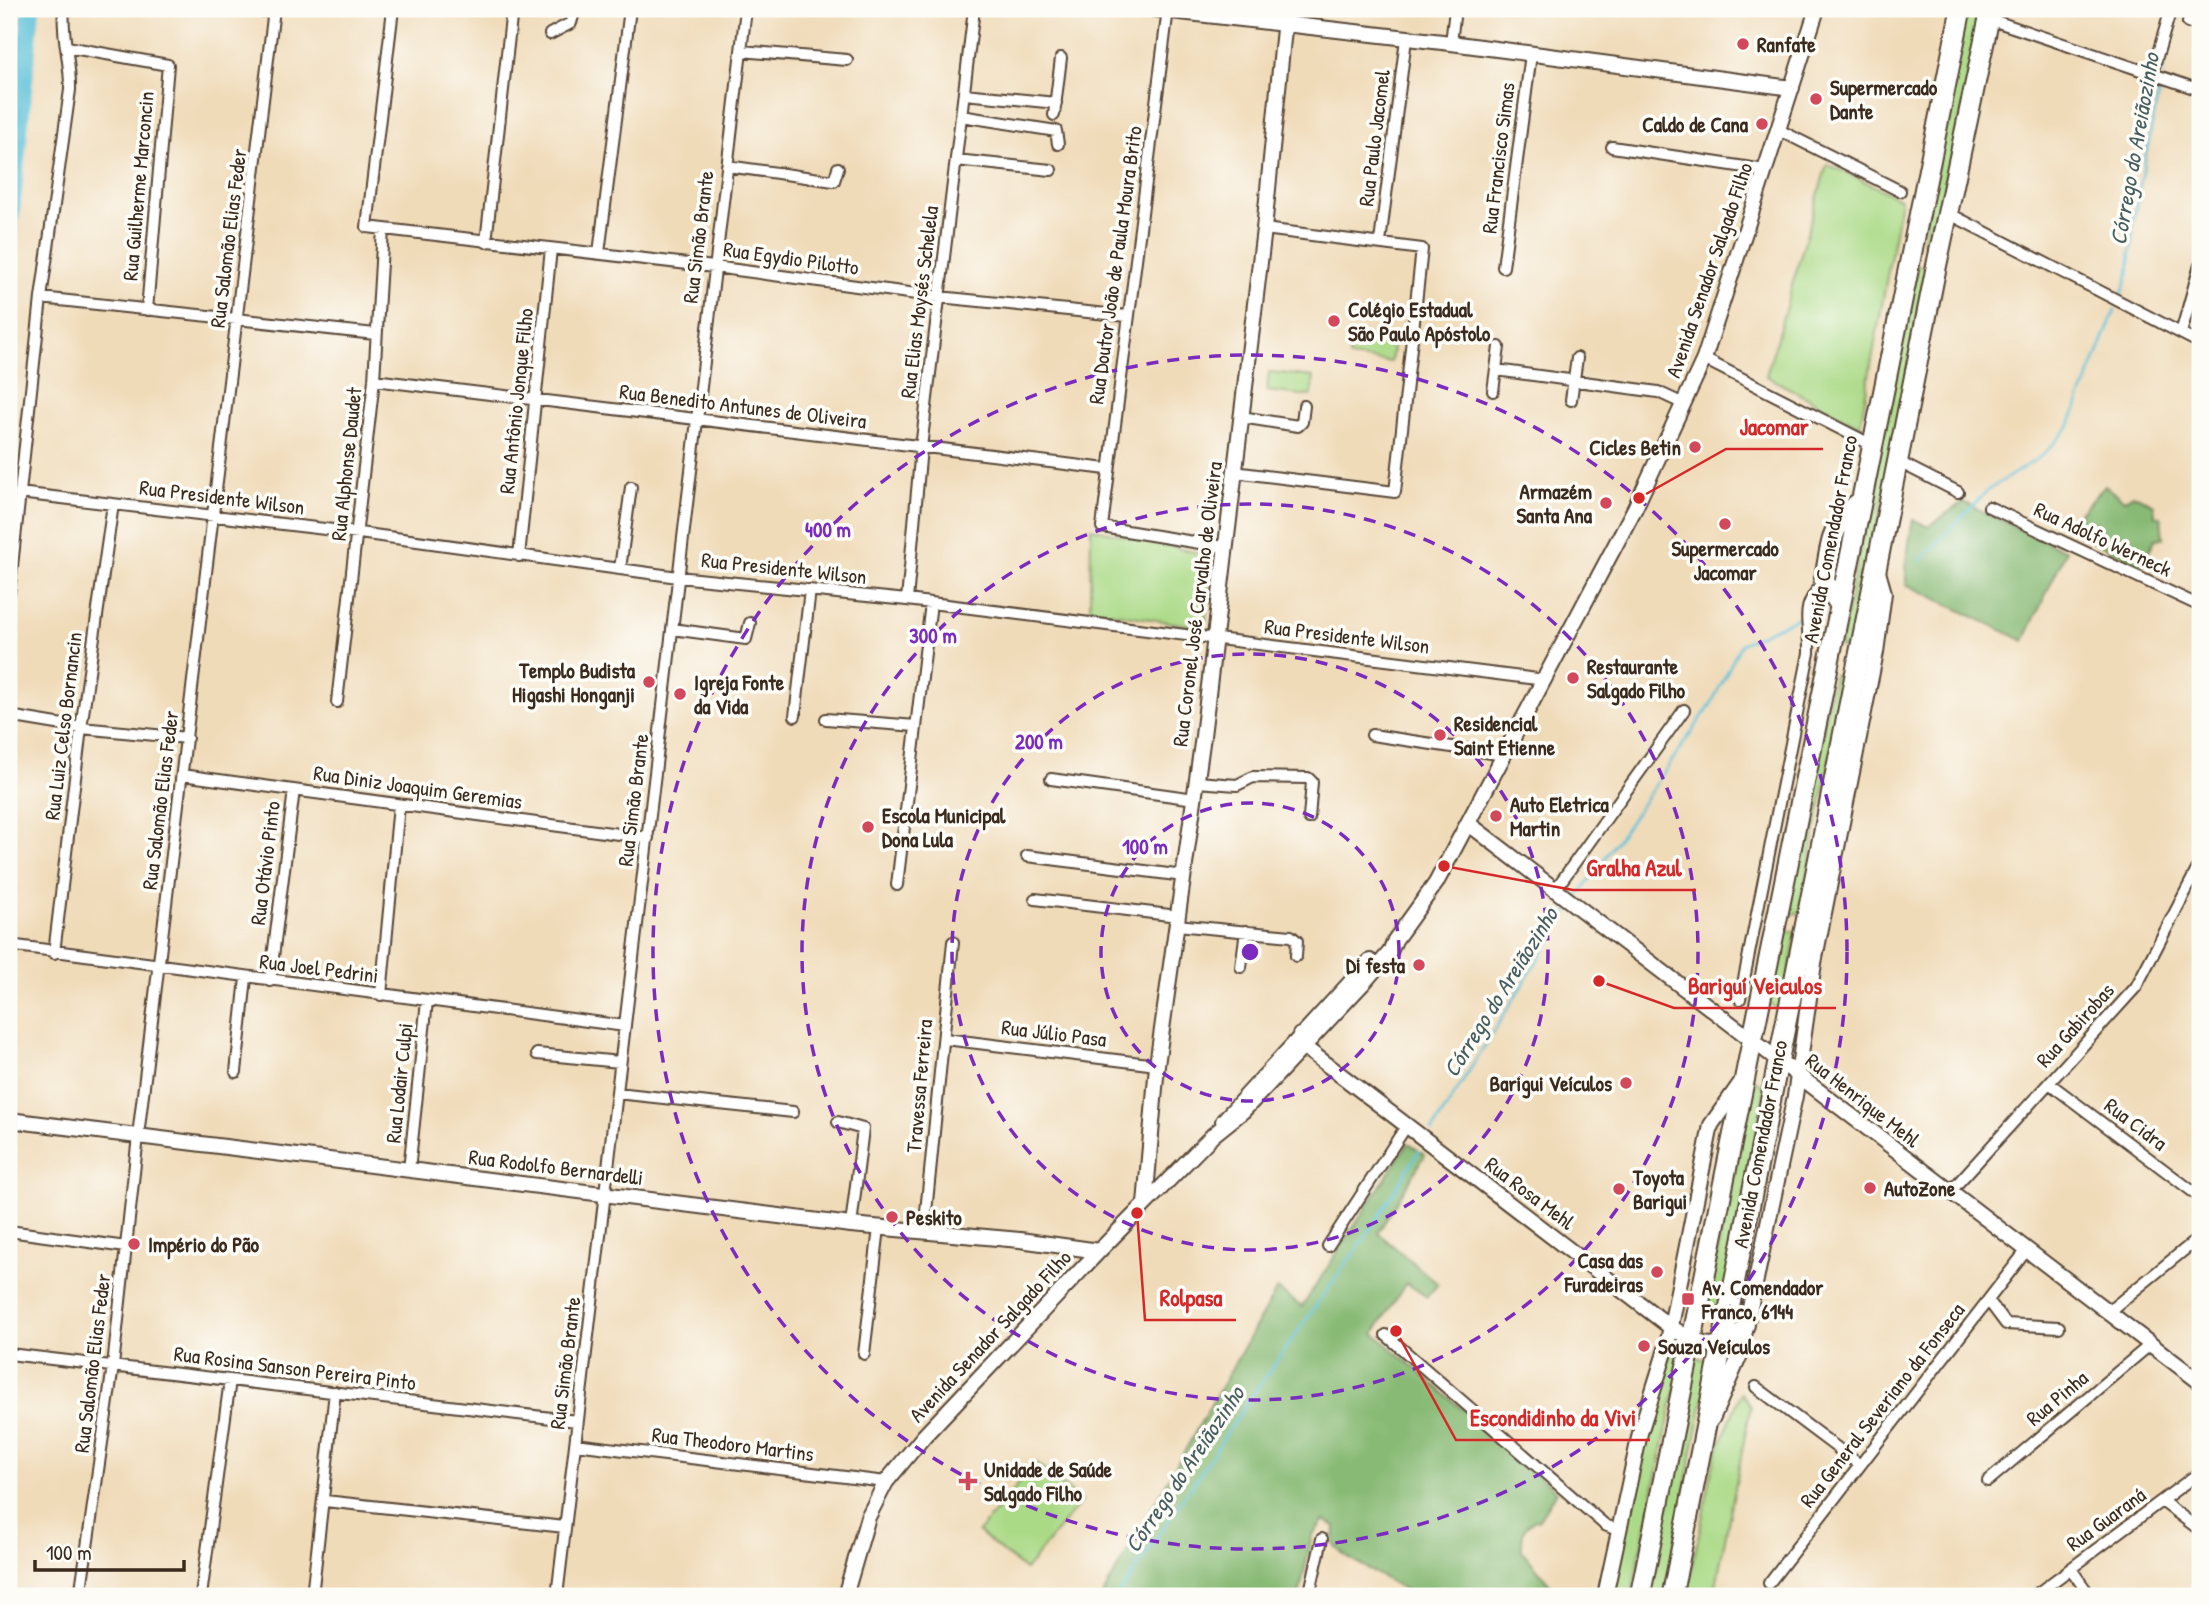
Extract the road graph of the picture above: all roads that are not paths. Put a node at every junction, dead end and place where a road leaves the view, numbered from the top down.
1 (64, 9) edge
2 (245, 9) edge
3 (393, 9) edge
4 (512, 9) edge
5 (575, 9) edge
6 (630, 9) edge
7 (746, 9) edge
8 (974, 9) edge
9 (1163, 9) edge
10 (1455, 9) edge
11 (1817, 9) edge
12 (1961, 9) edge
13 (2171, 9) edge
14 (2191, 9) edge
15 (274, 11) edge
16 (1990, 14) edge
17 (1285, 16) edge
18 (2188, 23) dead end
19 (550, 34) dead end
20 (1406, 39) junction
21 (1451, 43) junction
22 (67, 47) junction
23 (741, 51) junction
24 (1531, 54) junction
25 (1061, 58) dead end
26 (847, 60) dead end
27 (2159, 76) junction
28 (1792, 88) junction
29 (2200, 90) edge
30 (964, 94) junction
31 (961, 116) junction
32 (1777, 129) junction
33 (1058, 144) dead end
34 (1612, 148) dead end
35 (956, 160) junction
36 (727, 166) junction
37 (838, 168) dead end
38 (1051, 170) dead end
39 (1765, 170) junction
40 (1900, 191) dead end
41 (1948, 214) junction
42 (383, 229) junction
43 (1264, 229) junction
44 (486, 242) junction
45 (1380, 242) junction
46 (551, 249) junction
47 (598, 253) junction
48 (1910, 260) junction
49 (2200, 265) edge
50 (714, 267) junction
51 (1503, 267) dead end
52 (1936, 268) junction
53 (939, 297) junction
54 (41, 298) junction
55 (147, 310) junction
56 (1127, 316) junction
57 (238, 320) junction
58 (2181, 333) junction
59 (375, 334) junction
60 (2200, 343) edge
61 (1499, 348) dead end
62 (1577, 358) dead end
63 (1704, 359) junction
64 (1496, 370) junction
65 (374, 380) junction
66 (1574, 380) junction
67 (1493, 391) dead end
68 (536, 400) junction
69 (1571, 400) dead end
70 (1684, 404) junction
71 (1304, 406) dead end
72 (1241, 417) junction
73 (696, 419) junction
74 (1872, 445) junction
75 (921, 448) junction
76 (1899, 462) junction
77 (1107, 469) junction
78 (1234, 472) junction
79 (631, 487) dead end
80 (19, 492) junction
81 (1958, 492) dead end
82 (1861, 501) junction
83 (113, 504) junction
84 (1989, 506) dead end
85 (214, 516) junction
86 (359, 533) junction
87 (1224, 547) junction
88 (519, 556) junction
89 (620, 569) junction
90 (1878, 572) junction
91 (678, 577) junction
92 (1824, 581) junction
93 (810, 590) junction
94 (9, 594) edge
95 (907, 600) junction
96 (931, 603) junction
97 (1840, 606) junction
98 (2200, 606) edge
99 (750, 623) dead end
100 (672, 629) junction
101 (1213, 639) junction
102 (1829, 662) junction
103 (1858, 669) junction
104 (1545, 680) junction
105 (337, 702) dead end
106 (1684, 710) dead end
107 (9, 716) edge
108 (795, 716) dead end
109 (826, 719) dead end
110 (916, 726) junction
111 (81, 728) junction
112 (1372, 735) dead end
113 (187, 738) junction
114 (1505, 755) junction
115 (182, 775) junction
116 (1051, 779) dead end
117 (1197, 782) junction
118 (294, 790) junction
119 (1195, 799) junction
120 (399, 805) junction
121 (1309, 818) dead end
122 (1469, 824) junction
123 (648, 838) junction
124 (1027, 856) dead end
125 (2200, 864) edge
126 (1184, 876) junction
127 (897, 885) dead end
128 (1555, 890) junction
129 (1035, 899) dead end
130 (1779, 909) junction
131 (1178, 920) junction
132 (1807, 922) junction
133 (1246, 931) junction
134 (953, 942) dead end
135 (9, 946) edge
136 (54, 953) junction
137 (1297, 956) dead end
138 (158, 967) junction
139 (1241, 967) dead end
140 (246, 978) junction
141 (270, 981) junction
142 (381, 995) junction
143 (1740, 999) dead end
144 (427, 1001) junction
145 (625, 1026) junction
146 (945, 1039) junction
147 (1302, 1041) junction
148 (1752, 1041) junction
149 (537, 1054) dead end
150 (620, 1062) junction
151 (1779, 1062) junction
152 (1157, 1065) junction
153 (236, 1072) dead end
154 (1798, 1077) junction
155 (1745, 1078) junction
156 (2049, 1083) junction
157 (617, 1093) junction
158 (793, 1112) dead end
159 (9, 1120) edge
160 (838, 1122) dead end
161 (1407, 1125) junction
162 (138, 1136) junction
163 (409, 1170) junction
164 (1949, 1193) junction
165 (604, 1194) junction
166 (2200, 1197) edge
167 (1145, 1204) junction
168 (851, 1225) junction
169 (879, 1228) junction
170 (9, 1231) edge
171 (924, 1232) junction
172 (2200, 1237) edge
173 (126, 1247) junction
174 (1328, 1247) dead end
175 (1099, 1251) junction
176 (2026, 1251) junction
177 (1988, 1300) junction
178 (2108, 1312) junction
179 (1747, 1325) junction
180 (1669, 1326) junction
181 (2059, 1327) dead end
182 (1386, 1335) dead end
183 (1692, 1341) junction
184 (1723, 1344) junction
185 (2151, 1344) junction
186 (9, 1354) edge
187 (864, 1354) dead end
188 (113, 1366) junction
189 (230, 1380) junction
190 (2200, 1382) edge
191 (1756, 1387) dead end
192 (335, 1392) junction
193 (577, 1421) junction
194 (1706, 1429) junction
195 (575, 1444) junction
196 (1860, 1465) junction
197 (2200, 1472) edge
198 (1988, 1481) dead end
199 (886, 1482) junction
200 (325, 1502) junction
201 (2163, 1502) junction
202 (565, 1527) junction
203 (1620, 1531) junction
204 (2200, 1531) edge
205 (1322, 1539) dead end
206 (2071, 1569) junction
207 (1769, 1583) dead end
208 (80, 1596) edge
209 (201, 1596) edge
210 (312, 1596) edge
211 (557, 1596) edge
212 (845, 1596) edge
213 (1310, 1596) edge
214 (1605, 1596) edge
215 (1640, 1596) edge
216 (1672, 1596) edge
217 (2034, 1596) edge
218 (2090, 1596) edge

1 - 22 street
2 - 15 street
3 - 42 street, Rua Egydio Pilotto
4 - 44 street
5 - 19 street
6 - 47 street
7 - 23 street, Rua Simão Brante
8 - 30 street, Rua Elias Moysés Schelela
9 - 17 street
9 - 56 street, Rua Doutor João de Paula Moura Brito
10 - 21 street
11 - 28 street, Avenida Senador Salgado Filho
12 - 48 highway, Avenida Comendador Franco
13 - 27 street
14 - 18 street
15 - 57 street, Rua Salomão Elias Feder
16 - 27 street
16 - 41 highway, Avenida Comendador Franco
17 - 20 street
17 - 43 street, Rua Coronel José Carvalho de Oliveira
20 - 21 street
20 - 45 street, Rua Paulo Jacomel
21 - 24 street
22 - 54 street
22 - 55 street, Rua Guilherme Marconcin
23 - 26 street
23 - 36 street, Rua Simão Brante
24 - 28 street
24 - 51 street, Rua Francisco Simas
25 - 30 street
27 - 29 street
28 - 32 street, Avenida Senador Salgado Filho
30 - 31 street, Rua Elias Moysés Schelela
31 - 33 street
31 - 35 street, Rua Elias Moysés Schelela
32 - 39 street, Avenida Senador Salgado Filho
32 - 40 street
34 - 39 street
35 - 38 street
35 - 53 street, Rua Elias Moysés Schelela
36 - 37 street
36 - 50 street, Rua Simão Brante
39 - 63 street, Avenida Senador Salgado Filho
41 - 52 highway, Avenida Comendador Franco
41 - 58 street
42 - 44 street, Rua Egydio Pilotto
42 - 59 street, Rua Alphonse Daudet
43 - 45 street
43 - 72 street, Rua Coronel José Carvalho de Oliveira
44 - 46 street, Rua Egydio Pilotto
45 - 78 street
46 - 47 street, Rua Egydio Pilotto
46 - 68 street, Rua Antônio Jonque Filho
47 - 50 street, Rua Egydio Pilotto
48 - 52 highway
48 - 74 highway, Avenida Comendador Franco
49 - 58 street
50 - 53 street, Rua Egydio Pilotto
50 - 73 street, Rua Simão Brante
52 - 76 highway, Avenida Comendador Franco
53 - 56 street, Rua Egydio Pilotto
53 - 75 street, Rua Elias Moysés Schelela
54 - 55 street
54 - 80 street
55 - 57 street
56 - 77 street, Rua Doutor João de Paula Moura Brito
57 - 59 street
57 - 85 street, Rua Salomão Elias Feder
58 - 60 street
59 - 65 street, Rua Alphonse Daudet
61 - 64 street
62 - 66 street
63 - 70 street, Avenida Senador Salgado Filho
63 - 74 street
64 - 66 street
64 - 67 street
65 - 68 street, Rua Benedito Antunes de Oliveira
65 - 86 street, Rua Alphonse Daudet
66 - 69 street
66 - 70 street
68 - 73 street, Rua Benedito Antunes de Oliveira
68 - 88 street, Rua Antônio Jonque Filho
70 - 104 street, Avenida Senador Salgado Filho
71 - 72 street
72 - 78 street, Rua Coronel José Carvalho de Oliveira
73 - 75 street, Rua Benedito Antunes de Oliveira
73 - 91 street, Rua Simão Brante
74 - 82 highway, Avenida Comendador Franco
75 - 77 street, Rua Benedito Antunes de Oliveira
75 - 95 street, Rua Elias Moysés Schelela
76 - 81 street
76 - 90 highway, Avenida Comendador Franco
77 - 87 street, Rua Doutor João de Paula Moura Brito
78 - 87 street, Rua Coronel José Carvalho de Oliveira
79 - 89 street
80 - 83 street, Rua Presidente Wilson
80 - 94 street
82 - 92 highway
82 - 97 highway, Avenida Comendador Franco
83 - 85 street, Rua Presidente Wilson
83 - 111 street, Rua Luiz Celso Bornancin
84 - 98 street, Rua Adolfo Werneck
85 - 86 street, Rua Presidente Wilson
85 - 113 street, Rua Salomão Elias Feder
86 - 88 street, Rua Presidente Wilson
86 - 105 street, Rua Alphonse Daudet
87 - 101 street, Rua Coronel José Carvalho de Oliveira
88 - 89 street, Rua Presidente Wilson
89 - 91 street, Rua Presidente Wilson
90 - 103 highway, Avenida Comendador Franco
90 - 154 street, Avenida Comendador Franco
91 - 93 street, Rua Presidente Wilson
91 - 100 street, Rua Simão Brante
92 - 97 highway
92 - 143 street, Avenida Comendador Franco
93 - 95 street, Rua Presidente Wilson
93 - 108 street
95 - 96 street, Rua Presidente Wilson
96 - 101 street, Rua Presidente Wilson
96 - 110 street
97 - 102 highway, Avenida Comendador Franco
99 - 100 street
100 - 123 street, Rua Simão Brante
101 - 104 street, Rua Presidente Wilson
101 - 117 street, Rua Coronel José Carvalho de Oliveira
102 - 103 highway
102 - 130 highway, Avenida Comendador Franco
103 - 132 highway, Avenida Comendador Franco
104 - 114 street, Avenida Senador Salgado Filho
106 - 128 street
107 - 111 street
109 - 110 street
110 - 127 street
111 - 113 street
111 - 136 street, Rua Luiz Celso Bornancin
112 - 114 street
113 - 115 street, Rua Salomão Elias Feder
114 - 122 street, Avenida Senador Salgado Filho
115 - 118 street, Rua Diniz Joaquim Geremias
115 - 138 street, Rua Salomão Elias Feder
116 - 119 street
117 - 119 street, Rua Coronel José Carvalho de Oliveira
117 - 121 street
118 - 120 street, Rua Diniz Joaquim Geremias
118 - 141 street, Rua Otávio Pinto
119 - 126 street, Rua Coronel José Carvalho de Oliveira
120 - 123 street, Rua Diniz Joaquim Geremias
120 - 142 street
122 - 128 street, Rua Henrique Mehl
122 - 147 street, Avenida Senador Salgado Filho
123 - 145 street, Rua Simão Brante
124 - 126 street
125 - 156 street, Rua Gabirobas
126 - 131 street, Rua Coronel José Carvalho de Oliveira
128 - 148 street, Rua Henrique Mehl
129 - 131 street
130 - 132 highway
130 - 148 highway, Avenida Comendador Franco
131 - 133 street
131 - 152 street, Rua Coronel José Carvalho de Oliveira
132 - 151 highway, Avenida Comendador Franco
133 - 137 street
133 - 139 street
134 - 146 street, Travessa Ferreira
135 - 136 street, Rua Joel Pedrini
136 - 138 street, Rua Joel Pedrini
138 - 140 street, Rua Joel Pedrini
138 - 162 street, Rua Salomão Elias Feder
140 - 141 street, Rua Joel Pedrini
140 - 153 street
141 - 142 street, Rua Joel Pedrini
142 - 144 street, Rua Joel Pedrini
144 - 145 street, Rua Joel Pedrini
144 - 163 street, Rua Lodair Culpi
145 - 150 street, Rua Simão Brante
146 - 152 street, Rua Júlio Pasa
146 - 171 street, Travessa Ferreira
147 - 161 street, Rua Rosa Mehl
147 - 167 street, Avenida Senador Salgado Filho
148 - 151 street, Rua Henrique Mehl
148 - 155 highway, Avenida Comendador Franco
149 - 150 street
150 - 157 street, Rua Simão Brante
151 - 154 street, Rua Henrique Mehl
151 - 184 highway, Avenida Comendador Franco
152 - 167 street, Rua Coronel José Carvalho de Oliveira
154 - 164 street, Rua Henrique Mehl
154 - 179 street, Avenida Comendador Franco
155 - 180 street, Avenida Comendador Franco
155 - 183 highway, Avenida Comendador Franco
156 - 164 street, Rua Gabirobas
156 - 166 street, Rua Cidra
157 - 158 street
157 - 165 street, Rua Simão Brante
159 - 162 street, Rua Rodolfo Bernardelli
160 - 168 street
161 - 174 street
161 - 180 street, Rua Rosa Mehl
162 - 163 street, Rua Rodolfo Bernardelli
162 - 173 street, Rua Salomão Elias Feder
163 - 165 street, Rua Rodolfo Bernardelli
164 - 176 street, Rua Henrique Mehl
165 - 168 street, Rua Rodolfo Bernardelli
165 - 193 street, Rua Simão Brante
167 - 175 street, Avenida Senador Salgado Filho
168 - 169 street, Rua Rodolfo Bernardelli
169 - 171 street, Rua Rodolfo Bernardelli
169 - 187 street
170 - 173 street
171 - 175 street, Rua Rodolfo Bernardelli
172 - 178 street
173 - 188 street, Rua Salomão Elias Feder
175 - 199 street, Avenida Senador Salgado Filho
176 - 177 street, Rua General Severiano da Fonseca
176 - 178 street, Rua Henrique Mehl
177 - 181 street
177 - 196 street, Rua General Severiano da Fonseca
178 - 185 street, Rua Henrique Mehl
179 - 184 street
179 - 194 street, Avenida Comendador Franco
180 - 183 street, Rua Rosa Mehl
180 - 203 street, Avenida Comendador Franco
182 - 203 street
183 - 184 street, Rua Rosa Mehl
183 - 215 highway, Avenida Comendador Franco
184 - 194 highway, Avenida Comendador Franco
185 - 190 street, Rua Henrique Mehl
185 - 198 street, Rua Pinha
186 - 188 street, Rua Rosina Sanson Pereira Pinto
188 - 189 street, Rua Rosina Sanson Pereira Pinto
188 - 208 street, Rua Salomão Elias Feder
189 - 192 street, Rua Rosina Sanson Pereira Pinto
189 - 209 street
191 - 196 street
192 - 193 street, Rua Rosina Sanson Pereira Pinto
192 - 200 street
193 - 195 street, Rua Simão Brante
194 - 216 highway, Avenida Comendador Franco
195 - 199 street, Rua Theodoro Martins
195 - 202 street, Rua Simão Brante
196 - 207 street, Rua General Severiano da Fonseca
197 - 201 street, Rua Guaraná
199 - 212 street, Avenida Senador Salgado Filho
200 - 202 street
200 - 210 street
201 - 204 street
201 - 206 street, Rua Guaraná
202 - 211 street, Rua Simão Brante
203 - 214 street, Avenida Comendador Franco
205 - 213 street
206 - 217 street, Rua Guaraná
206 - 218 street

